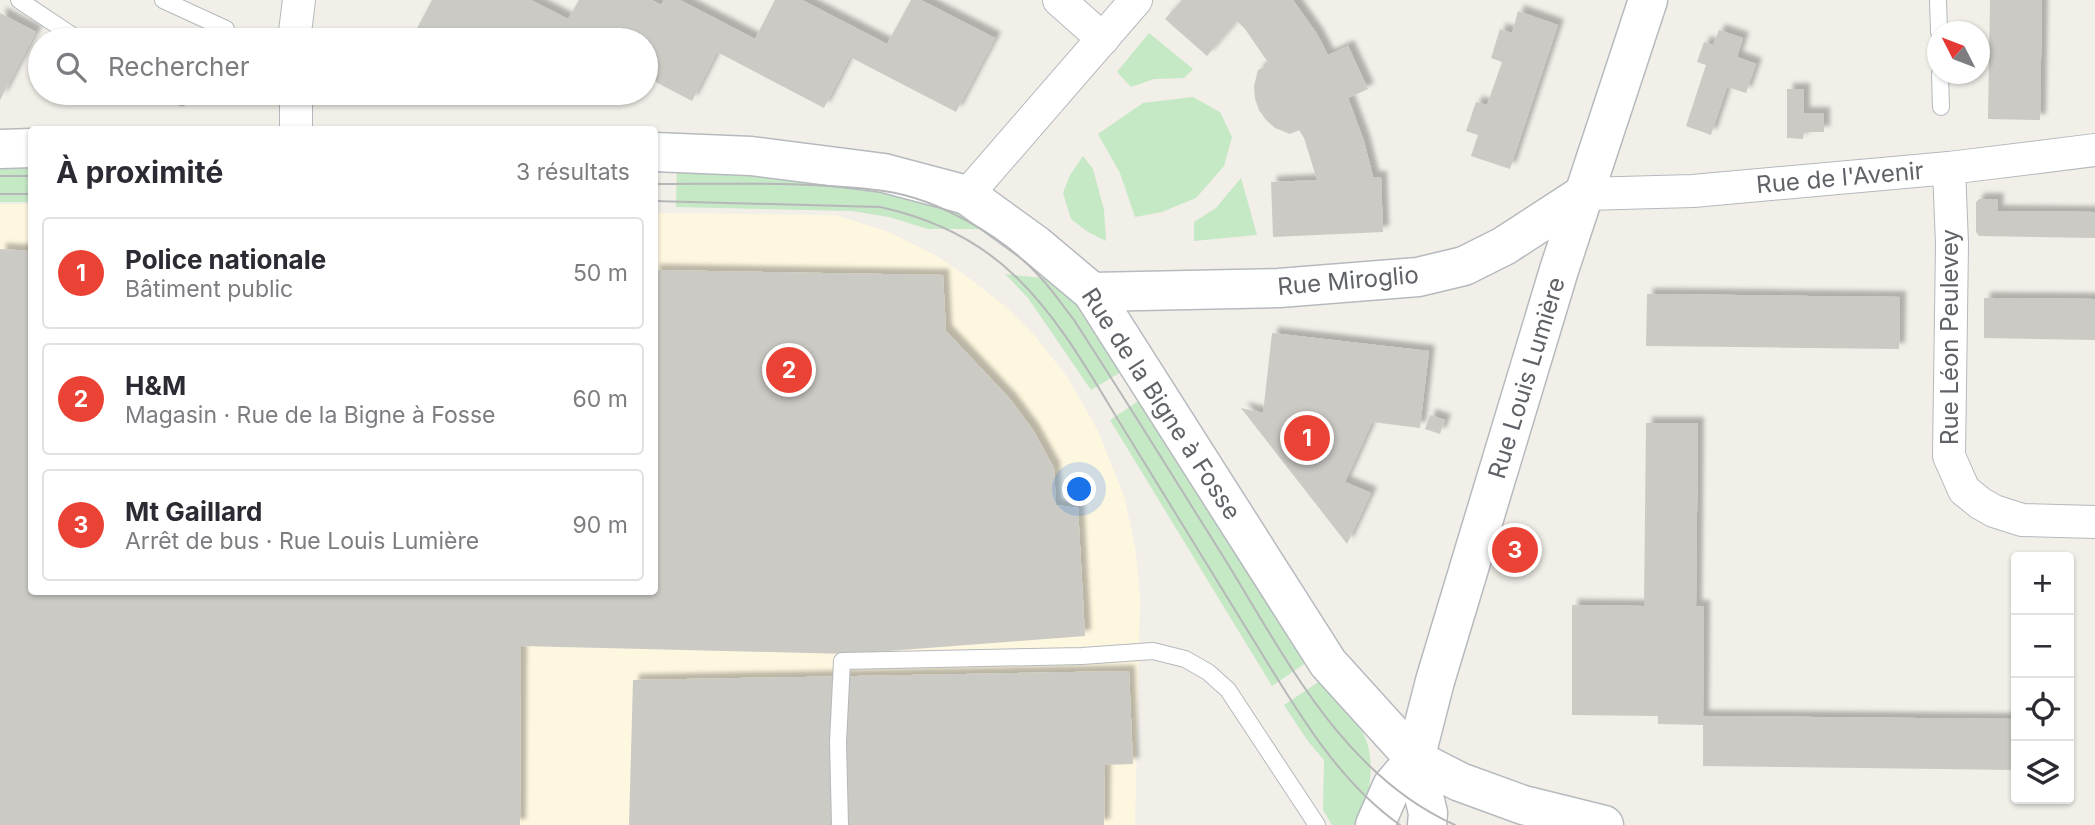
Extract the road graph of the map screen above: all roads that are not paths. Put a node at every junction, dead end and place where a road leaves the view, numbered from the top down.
1 (19, 0) edge
2 (163, 0) edge
3 (299, 0) edge
4 (1059, 0) edge
5 (1136, 0) edge
6 (1648, 0) edge
7 (1938, 0) edge
8 (1939, 21) edge
9 (61, 28) edge
10 (224, 28) edge
11 (296, 28) edge
12 (1103, 39) junction
13 (1940, 84) edge
14 (296, 105) edge
15 (1941, 107) dead end
16 (296, 126) edge
17 (0, 149) edge
18 (28, 149) edge
19 (2095, 150) edge
20 (658, 152) edge
21 (1949, 167) junction
22 (1584, 194) junction
23 (967, 195) junction
24 (1092, 292) junction
25 (2095, 522) edge
26 (1415, 760) junction
27 (840, 825) edge
28 (1317, 825) edge
29 (1375, 825) edge
30 (1427, 825) edge
31 (1604, 825) edge

1 - 9 lane
2 - 10 lane
3 - 11 street
4 - 12 street
5 - 12 street
6 - 22 street, Rue Louis Lumière
7 - 8 lane
12 - 23 street
13 - 15 lane
14 - 16 street
17 - 18 street
19 - 21 street, Rue de l'Avenir
20 - 23 street, Rue de la Bigne à Fosse
21 - 22 street, Rue de l'Avenir
21 - 25 street, Rue Léon Peulevey
22 - 24 street, Rue Miroglio
22 - 26 street, Rue Louis Lumière
23 - 24 street, Rue de la Bigne à Fosse
24 - 26 street, Rue de la Bigne à Fosse
26 - 29 street
26 - 30 street
26 - 31 street
27 - 28 lane

